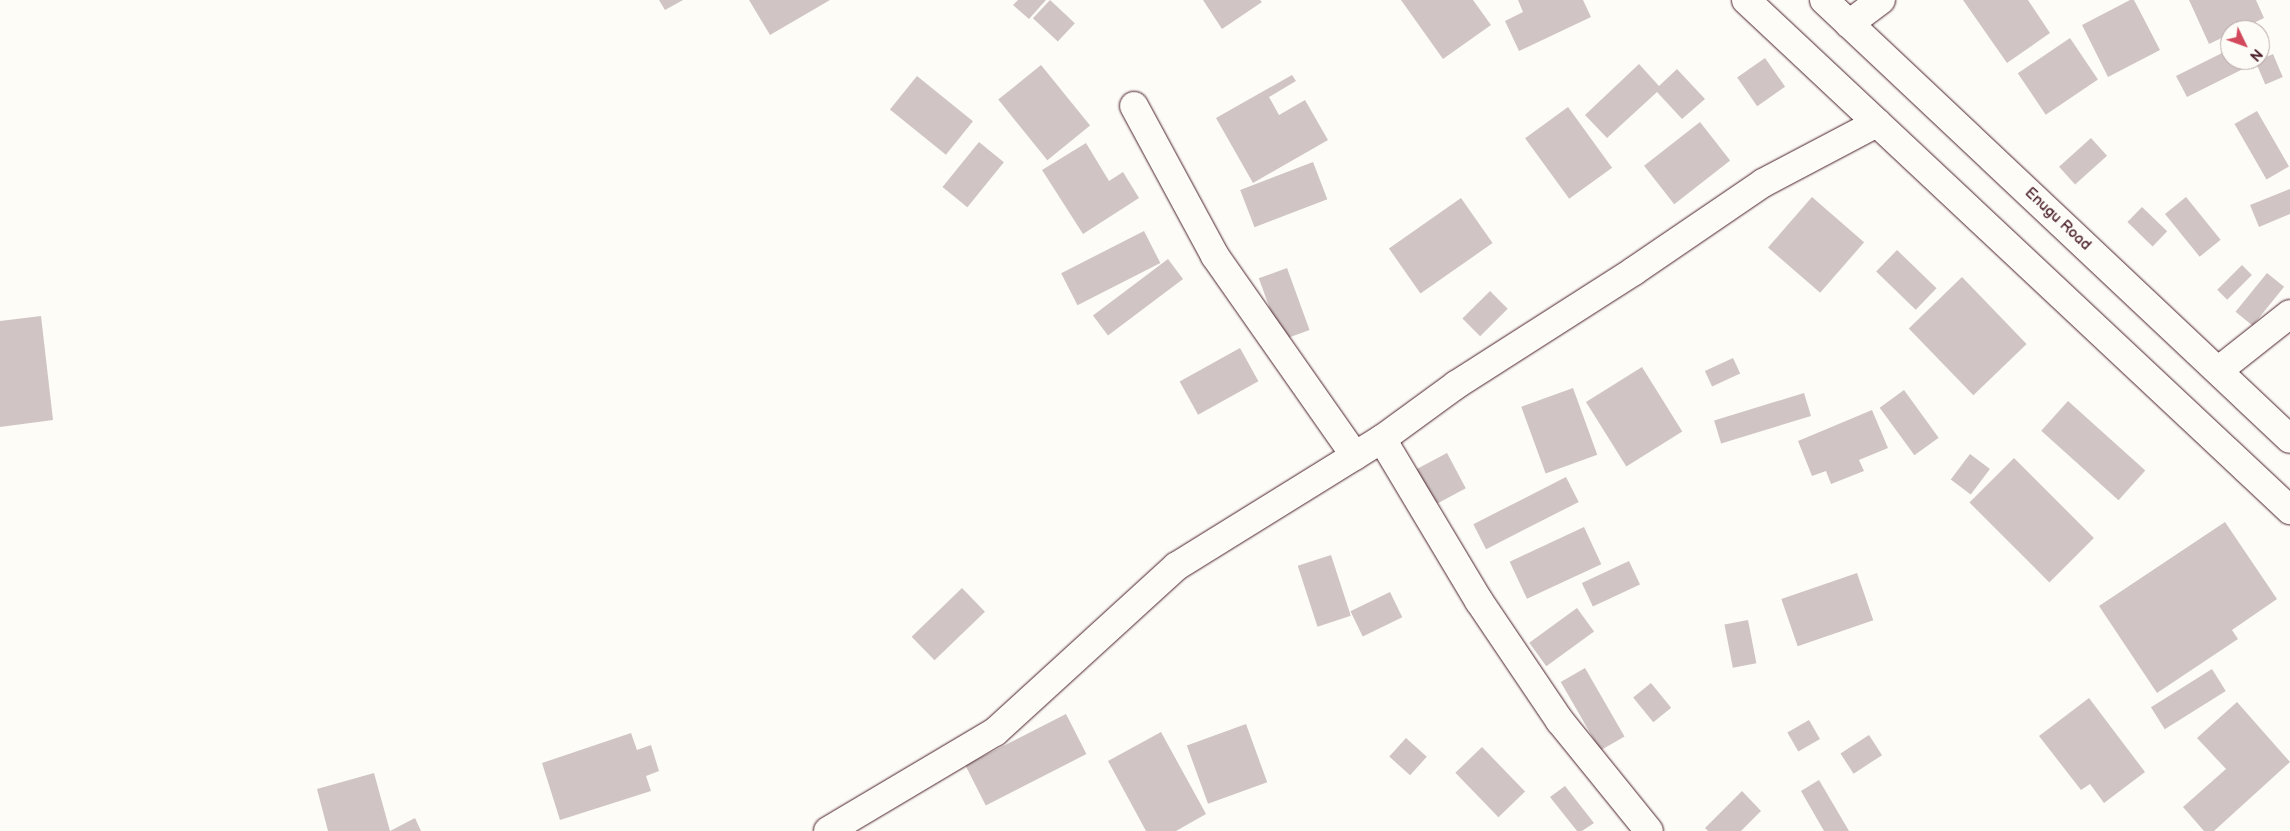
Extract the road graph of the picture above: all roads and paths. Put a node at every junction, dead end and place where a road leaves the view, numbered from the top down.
1 (1746, 0) edge
2 (1824, 0) edge
3 (1882, 0) edge
4 (1849, 24) junction
5 (1134, 106) dead end
6 (1877, 123) junction
7 (2290, 314) edge
8 (2219, 370) junction
9 (1382, 439) junction
10 (2290, 439) edge
11 (1355, 456) junction
12 (2290, 510) edge
13 (828, 831) edge
14 (1649, 831) edge

1 - 6 street
2 - 4 street, Enugu Road
3 - 4 street
4 - 8 street, Enugu Road
5 - 11 street
6 - 9 street
6 - 12 street
7 - 8 street
8 - 10 street, Enugu Road
9 - 11 street
9 - 14 street
11 - 13 street

